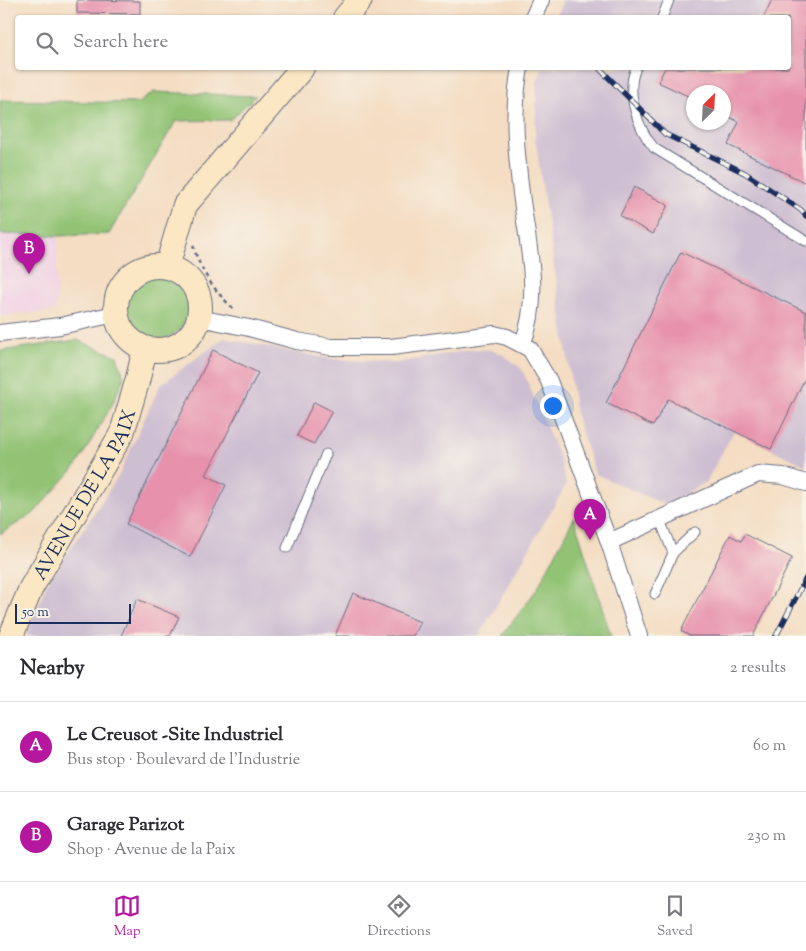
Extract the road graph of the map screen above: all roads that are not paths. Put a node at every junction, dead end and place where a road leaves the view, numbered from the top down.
1 (360, 0) edge
2 (541, 0) edge
3 (669, 0) edge
4 (348, 15) edge
5 (534, 15) edge
6 (663, 15) edge
7 (300, 70) edge
8 (520, 70) edge
9 (635, 70) edge
10 (806, 240) edge
11 (167, 267) junction
12 (115, 314) junction
13 (199, 318) junction
14 (0, 333) edge
15 (523, 343) junction
16 (145, 349) junction
17 (326, 454) dead end
18 (805, 479) edge
19 (660, 520) junction
20 (695, 532) dead end
21 (609, 542) junction
22 (287, 548) dead end
23 (673, 553) junction
24 (655, 594) dead end
25 (11, 636) edge
26 (639, 636) edge

1 - 4 street
2 - 5 street
3 - 6 lane
7 - 11 street
8 - 15 street
9 - 10 lane
11 - 12 street
11 - 13 street
12 - 14 street
12 - 16 street
13 - 15 street
13 - 16 street
15 - 21 street
16 - 25 street, AVENUE DE LA PAIX
17 - 22 lane
18 - 19 street
19 - 21 street
19 - 23 lane
20 - 23 lane
21 - 26 street
23 - 24 lane

